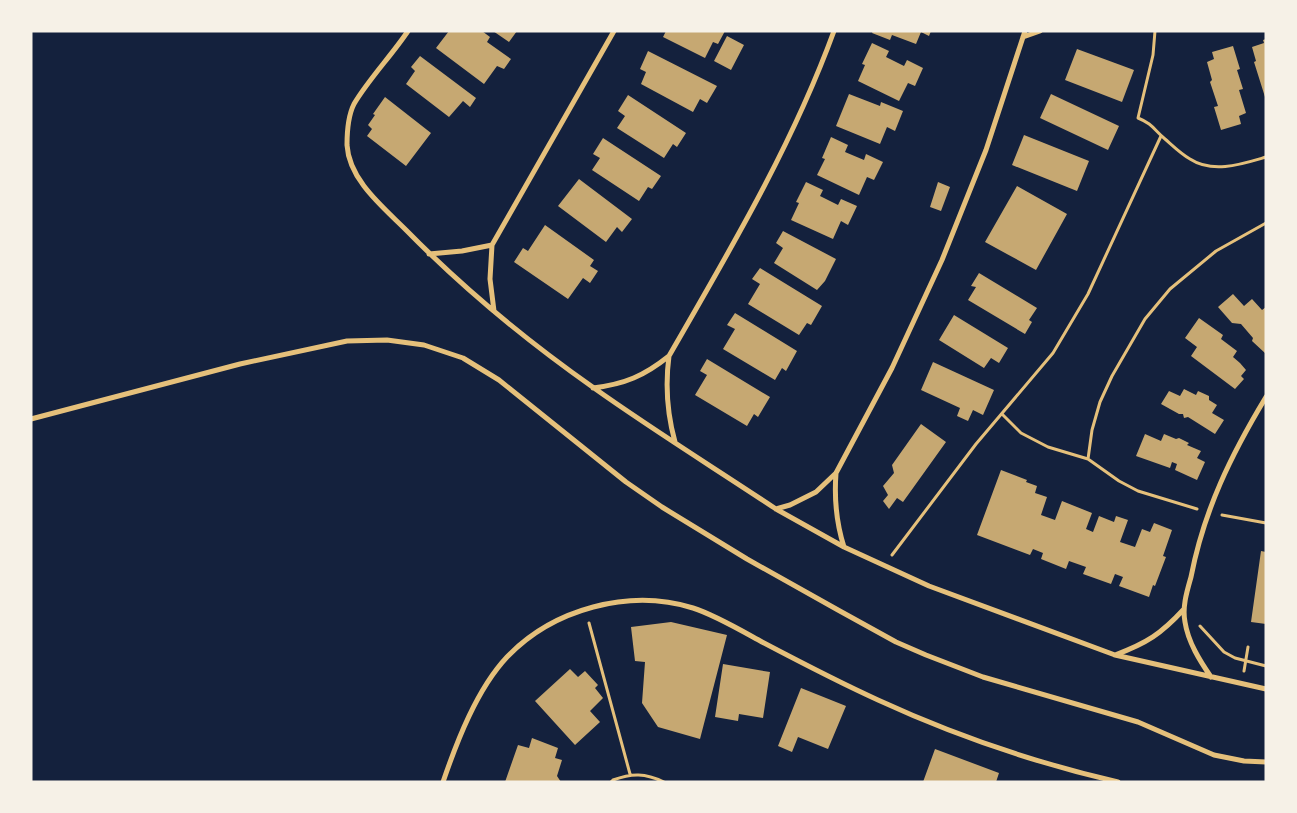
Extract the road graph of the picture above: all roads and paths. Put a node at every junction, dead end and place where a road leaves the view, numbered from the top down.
1 (408, 31) edge
2 (614, 31) edge
3 (834, 31) edge
4 (1040, 31) edge
5 (1156, 31) edge
6 (1024, 34) edge
7 (1161, 136) junction
8 (1266, 157) edge
9 (1266, 223) edge
10 (492, 245) junction
11 (429, 254) junction
12 (494, 312) junction
13 (669, 356) junction
14 (593, 388) junction
15 (1266, 397) edge
16 (1002, 414) junction
17 (31, 419) edge
18 (675, 442) junction
19 (1088, 459) junction
20 (836, 473) junction
21 (776, 509) junction
22 (1208, 512) junction
23 (1266, 524) edge
24 (844, 547) junction
25 (884, 566) junction
26 (1184, 608) junction
27 (585, 609) junction
28 (1248, 647) dead end
29 (1115, 655) junction
30 (1246, 662) junction
31 (1266, 666) edge
32 (1211, 677) junction
33 (1242, 684) junction
34 (1266, 689) edge
35 (1266, 762) edge
36 (630, 774) junction
37 (443, 782) edge
38 (611, 782) edge
39 (664, 782) edge
40 (1118, 782) edge

1 - 11 street
2 - 10 street
3 - 13 street
4 - 6 street
5 - 7 path
6 - 20 street
7 - 8 path
7 - 16 path
9 - 19 path
10 - 11 street
10 - 12 street
11 - 12 street
12 - 14 street
13 - 14 street
13 - 18 street
14 - 18 street
15 - 22 street
16 - 19 path
16 - 25 path
17 - 35 street
18 - 21 street
19 - 22 path
20 - 21 street
20 - 24 street
21 - 24 street
22 - 23 path
22 - 26 street
24 - 25 street
25 - 29 street
26 - 29 street
26 - 30 path
26 - 32 street
27 - 36 path
27 - 37 street
27 - 40 street
28 - 30 path
29 - 32 street
30 - 31 path
30 - 33 path
32 - 33 street
33 - 34 street
36 - 38 path
36 - 39 path

